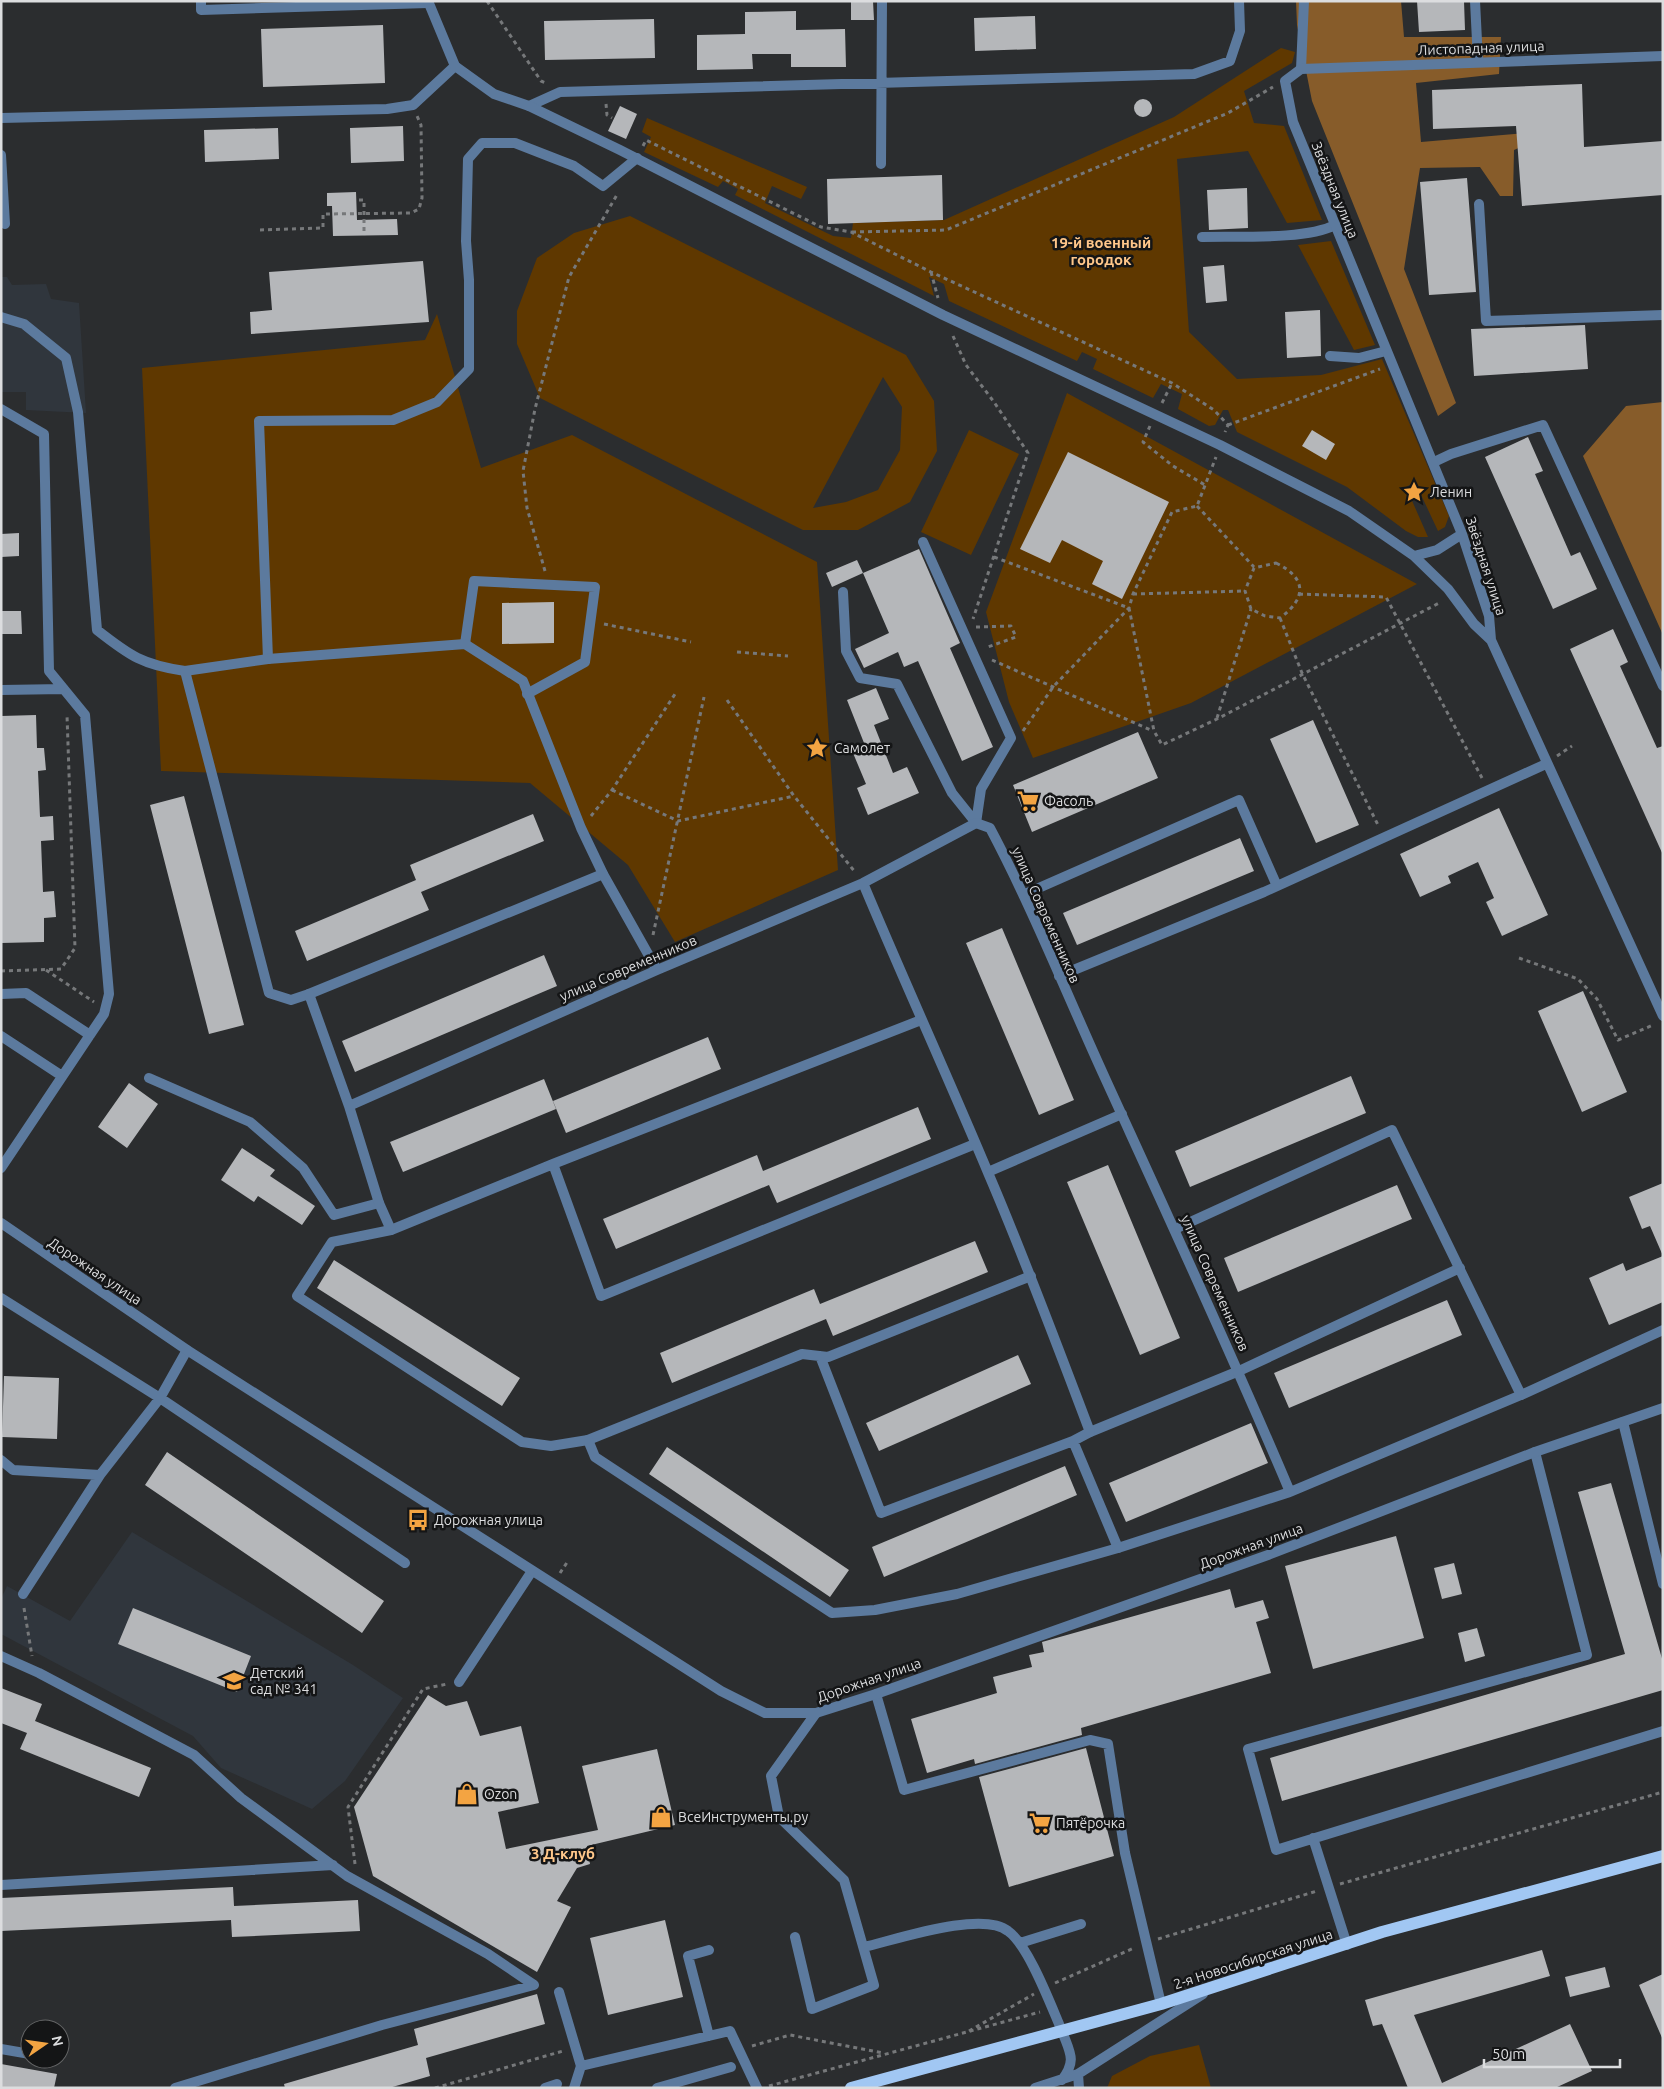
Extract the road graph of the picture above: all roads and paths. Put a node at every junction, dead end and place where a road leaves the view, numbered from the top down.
1 (201, 1) edge
2 (487, 1) edge
3 (882, 1) edge
4 (1239, 1) edge
5 (1304, 1) edge
6 (1475, 1) edge
7 (428, 2) edge
8 (1663, 56) edge
9 (1478, 62) junction
10 (455, 66) junction
11 (1301, 68) junction
12 (1285, 81) junction
13 (880, 83) junction
14 (552, 86) dead end
15 (605, 91) junction
16 (413, 105) junction
17 (529, 106) junction
18 (1, 118) edge
19 (612, 118) dead end
20 (1, 154) edge
21 (637, 158) junction
22 (881, 164) dead end
23 (620, 191) dead end
24 (359, 200) dead end
25 (1479, 204) dead end
26 (364, 213) junction
27 (5, 224) dead end
28 (1335, 226) junction
29 (260, 230) dead end
30 (851, 232) junction
31 (364, 236) dead end
32 (1202, 237) dead end
33 (931, 272) junction
34 (943, 315) junction
35 (1663, 315) edge
36 (1, 317) edge
37 (1386, 351) junction
38 (1330, 356) dead end
39 (1392, 365) junction
40 (1172, 383) junction
41 (1, 409) edge
42 (1156, 415) junction
43 (1228, 425) junction
44 (1220, 445) junction
45 (1434, 462) junction
46 (1205, 485) junction
47 (1196, 506) junction
48 (1462, 534) junction
49 (923, 542) dead end
50 (994, 556) junction
51 (1414, 556) junction
52 (1254, 568) junction
53 (548, 584) junction
54 (1245, 591) junction
55 (843, 592) dead end
56 (1133, 594) junction
57 (1299, 594) junction
58 (1441, 602) dead end
59 (1129, 608) junction
60 (1251, 609) junction
61 (1280, 618) junction
62 (591, 622) junction
63 (1401, 622) junction
64 (1491, 640) junction
65 (691, 642) dead end
66 (465, 644) junction
67 (738, 652) dead end
68 (973, 652) junction
69 (788, 656) dead end
70 (268, 658) junction
71 (185, 671) junction
72 (1302, 674) junction
73 (1663, 686) edge
74 (1053, 687) junction
75 (1, 690) edge
76 (65, 691) junction
77 (677, 692) dead end
78 (527, 694) junction
79 (704, 697) dead end
80 (727, 700) dead end
81 (1217, 719) junction
82 (1154, 731) junction
83 (1011, 738) junction
84 (1572, 746) dead end
85 (1546, 764) junction
86 (1484, 781) dead end
87 (612, 790) junction
88 (794, 796) junction
89 (678, 821) junction
90 (1386, 822) dead end
91 (976, 823) junction
92 (581, 828) junction
93 (603, 874) junction
94 (863, 883) junction
95 (1277, 886) junction
96 (1025, 894) junction
97 (648, 955) junction
98 (1519, 958) dead end
99 (45, 970) junction
100 (657, 970) junction
101 (1, 971) edge
102 (1059, 976) junction
103 (1, 994) edge
104 (309, 994) junction
105 (105, 1010) junction
106 (1663, 1016) edge
107 (921, 1020) junction
108 (1654, 1025) dead end
109 (90, 1035) junction
110 (1, 1036) edge
111 (62, 1076) junction
112 (149, 1078) dead end
113 (349, 1106) junction
114 (1122, 1114) junction
115 (975, 1144) junction
116 (553, 1164) junction
117 (1, 1168) edge
118 (988, 1172) junction
119 (379, 1203) junction
120 (1, 1224) edge
121 (1175, 1229) junction
122 (391, 1230) junction
123 (1460, 1268) junction
124 (1031, 1276) junction
125 (1, 1298) edge
126 (1663, 1330) edge
127 (187, 1350) junction
128 (820, 1356) junction
129 (1239, 1371) junction
130 (1521, 1394) junction
131 (160, 1398) junction
132 (1663, 1408) edge
133 (1623, 1422) junction
134 (1090, 1432) junction
135 (588, 1440) junction
136 (1073, 1441) junction
137 (1534, 1452) junction
138 (1, 1460) edge
139 (100, 1475) junction
140 (1290, 1492) junction
141 (1118, 1548) junction
142 (405, 1563) dead end
143 (532, 1571) junction
144 (1663, 1584) edge
145 (23, 1594) joint
146 (1, 1656) edge
147 (38, 1672) junction
148 (459, 1682) dead end
149 (423, 1689) dead end
150 (876, 1694) junction
151 (816, 1713) junction
152 (1663, 1731) edge
153 (1663, 1792) edge
154 (1313, 1838) junction
155 (1663, 1856) edge
156 (333, 1865) junction
157 (357, 1881) junction
158 (1, 1885) edge
159 (1329, 1888) junction
160 (1082, 1924) dead end
161 (795, 1937) dead end
162 (1147, 1942) junction
163 (1020, 1943) junction
164 (1347, 1944) junction
165 (864, 1947) junction
166 (709, 1950) dead end
167 (1042, 1989) junction
168 (1208, 1990) junction
169 (560, 1992) dead end
170 (1161, 2004) junction
171 (1052, 2009) junction
172 (969, 2031) junction
173 (1062, 2031) junction
174 (709, 2036) junction
175 (1, 2049) edge
176 (740, 2050) junction
177 (20, 2052) edge
178 (563, 2052) dead end
179 (885, 2053) junction
180 (580, 2066) junction
181 (731, 2067) dead end
182 (1078, 2074) junction
183 (1062, 2080) junction
184 (557, 2084) dead end
185 (175, 2088) edge
186 (435, 2088) edge
187 (545, 2088) edge
188 (574, 2088) edge
189 (657, 2088) edge
190 (756, 2088) edge
191 (761, 2088) edge
192 (851, 2088) edge
193 (1035, 2088) edge
194 (1079, 2088) edge

1 - 7 street
2 - 14 path
3 - 13 street
4 - 13 street
5 - 11 street
6 - 9 street
7 - 10 street
8 - 9 street, Листопадная улица
9 - 11 street, Листопадная улица
10 - 16 street
10 - 17 street
11 - 12 street
12 - 28 street, Звёздная улица
12 - 30 path
13 - 15 street
13 - 22 street
15 - 17 street
15 - 19 path
16 - 18 street
16 - 26 path
17 - 21 street
20 - 27 street
21 - 30 path
21 - 34 street
21 - 70 street
23 - 53 path
24 - 26 path
25 - 35 street
26 - 29 path
26 - 31 path
28 - 32 street
28 - 37 street, Звёздная улица
30 - 33 path
33 - 34 path
33 - 40 path
34 - 42 street
34 - 50 path
36 - 71 street
37 - 38 street
37 - 39 street, Звёздная улица
39 - 43 path
39 - 45 street, Звёздная улица
40 - 42 path
40 - 43 path
41 - 76 street
42 - 44 street
42 - 46 path
43 - 44 path
44 - 46 path
44 - 51 street
45 - 48 street, Звёздная улица
45 - 73 street
46 - 47 path
47 - 52 path
47 - 56 path
48 - 51 street
48 - 64 street, Звёздная улица
49 - 68 street
50 - 59 path
50 - 68 path
51 - 64 street
52 - 54 path
52 - 57 path
53 - 62 street
53 - 66 street
54 - 56 path
54 - 60 path
55 - 91 street
56 - 59 path
57 - 61 path
57 - 63 path
58 - 63 path
59 - 74 path
59 - 82 path
60 - 61 path
60 - 81 path
61 - 72 path
62 - 65 path
62 - 78 street
63 - 72 path
63 - 86 path
64 - 85 street, Звёздная улица
66 - 70 street
66 - 78 street
67 - 69 path
68 - 74 path
68 - 83 street
70 - 71 street
71 - 104 street
72 - 81 path
72 - 90 path
74 - 82 path
74 - 83 path
75 - 76 street
76 - 99 path
76 - 105 street
77 - 87 path
78 - 92 street
79 - 89 path
80 - 88 path
81 - 82 path
83 - 91 street
84 - 85 path
85 - 95 street
85 - 106 street, Звёздная улица
87 - 89 path
87 - 92 path
88 - 89 path
88 - 94 path
89 - 97 path
91 - 94 street, улица Современников
91 - 96 street, улица Современников
92 - 93 street
93 - 97 street
93 - 104 street
94 - 100 street, улица Современников
94 - 107 street
95 - 96 street
95 - 102 street
96 - 102 street, улица Современников
97 - 100 street
98 - 108 path
99 - 101 path
99 - 105 path
100 - 113 street, улица Современников
102 - 114 street, улица Современников
103 - 109 street
104 - 113 street
105 - 109 street
107 - 115 street
107 - 116 street
109 - 111 street
110 - 111 street
111 - 117 street
112 - 119 street
113 - 119 street
114 - 118 street
114 - 121 street, улица Современников
115 - 116 street
115 - 118 street
116 - 122 street
118 - 124 street
119 - 122 street
120 - 127 street, Дорожная улица
121 - 123 street
121 - 129 street, улица Современников
122 - 135 street
123 - 129 street
123 - 130 street
124 - 128 street
124 - 134 street
125 - 131 street
126 - 130 street
127 - 131 street
127 - 143 street, Дорожная улица
128 - 135 street
128 - 136 street
129 - 134 street
129 - 140 street, улица Современников
130 - 140 street
131 - 139 street
131 - 142 street
132 - 133 street, Дорожная улица
133 - 137 street, Дорожная улица
133 - 144 street
134 - 136 street
135 - 141 street
136 - 141 street
137 - 150 street, Дорожная улица
137 - 154 street
138 - 139 street
139 - 145 street
140 - 141 street
143 - 148 street
143 - 151 street, Дорожная улица
145 - 147 path
146 - 147 street
147 - 156 street
149 - 157 path
150 - 151 street, Дорожная улица
150 - 162 street
151 - 165 street
152 - 154 street
153 - 159 path
154 - 159 street
155 - 164 main road, 2-я Новосибирская улица
156 - 157 street
156 - 158 street
157 - 185 street
159 - 162 path
159 - 164 street
160 - 163 street
161 - 165 street
162 - 167 path
162 - 170 street
163 - 165 street
163 - 167 street
164 - 168 main road, 2-я Новосибирская улица
166 - 174 street
167 - 171 street
167 - 172 path
168 - 170 main road, 2-я Новосибирская улица
168 - 182 street
169 - 180 street
170 - 173 main road, 2-я Новосибирская улица
171 - 172 path
171 - 173 street
172 - 179 path
173 - 183 street
173 - 192 main road, 2-я Новосибирская улица
174 - 176 street
174 - 180 street
175 - 177 street
176 - 179 path
176 - 190 street
178 - 186 path
179 - 191 path
180 - 188 street
181 - 189 street
182 - 183 street
182 - 194 street
183 - 193 street
184 - 187 street

